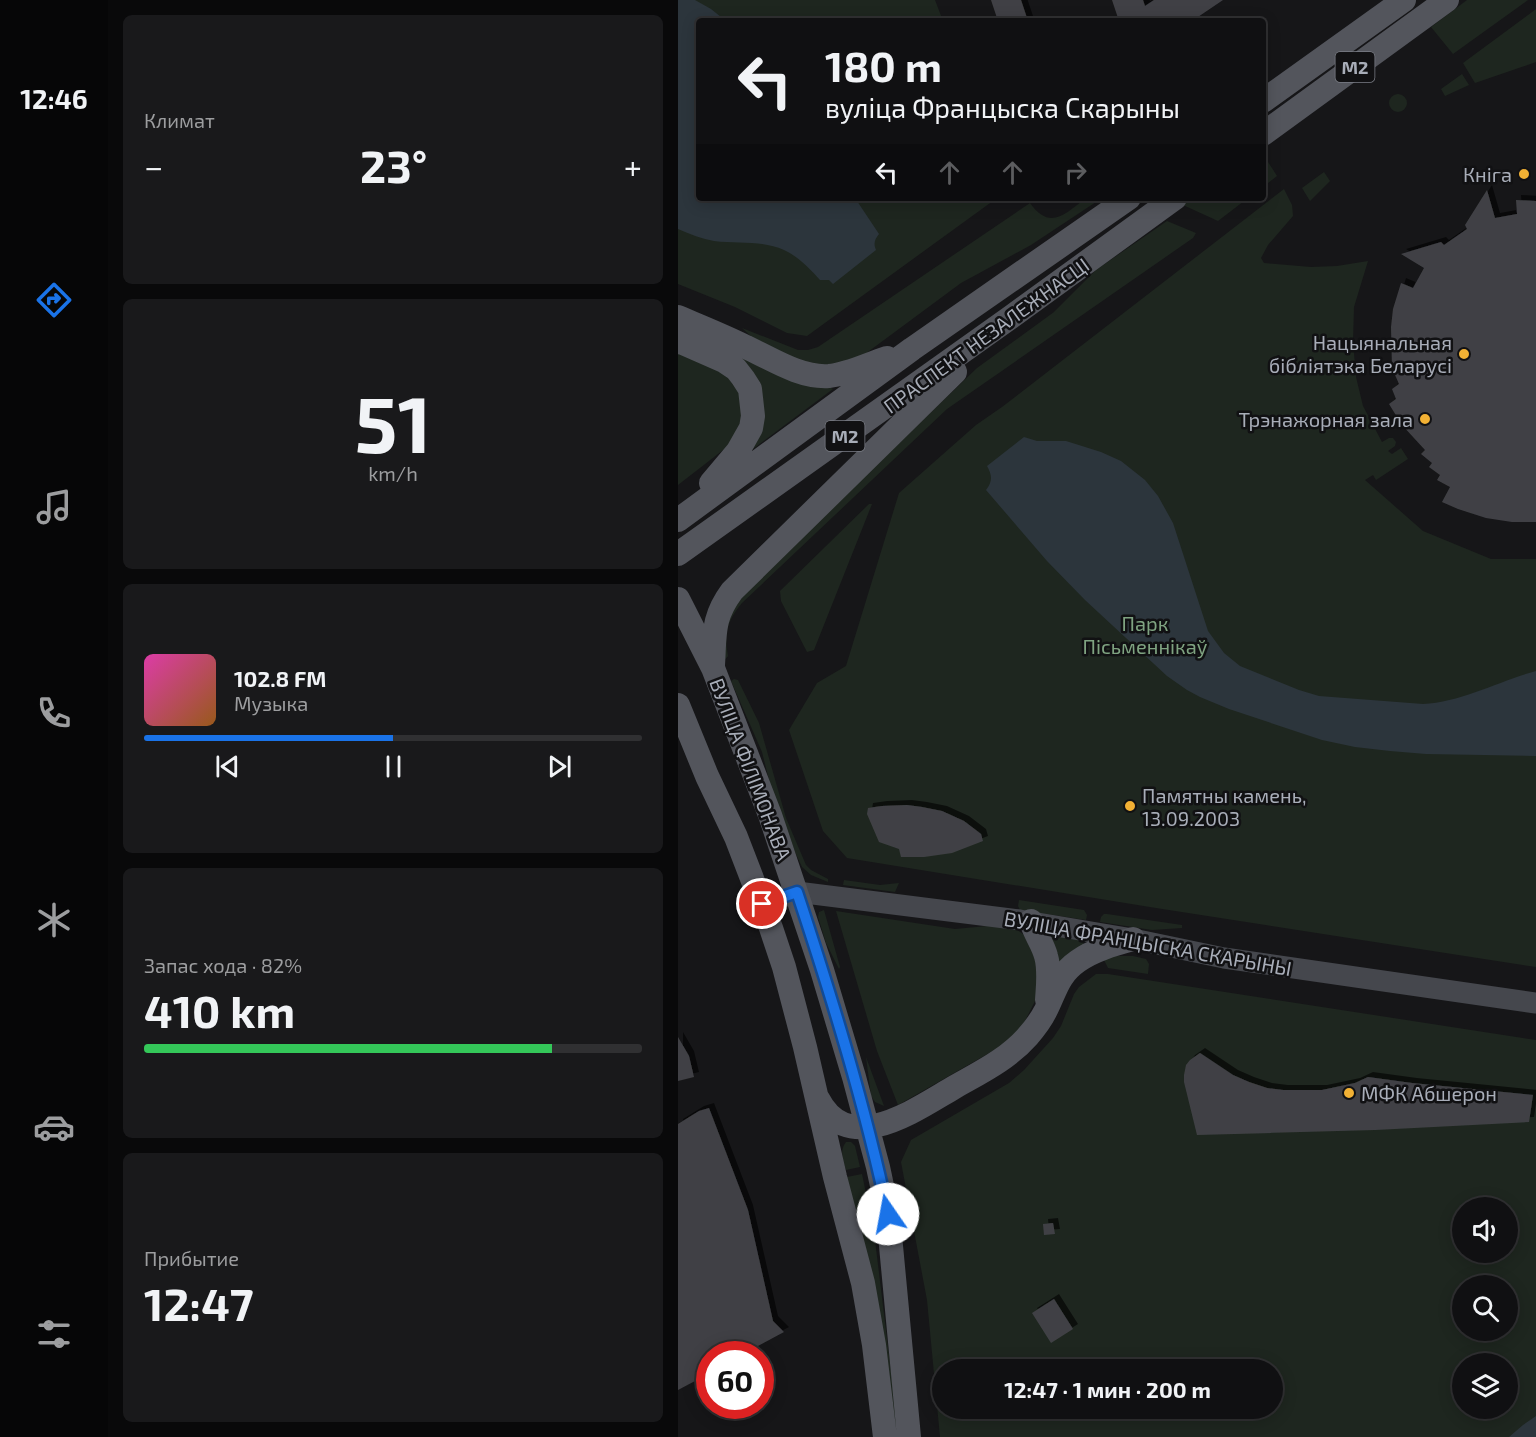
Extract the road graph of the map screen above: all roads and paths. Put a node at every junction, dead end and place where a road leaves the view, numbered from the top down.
1 (1404, 0) edge
2 (1447, 0) edge
3 (1266, 99) edge
4 (1266, 132) edge
5 (1125, 201) edge
6 (1171, 201) edge
7 (678, 317) edge
8 (1011, 318) junction
9 (678, 342) edge
10 (912, 349) junction
11 (680, 518) edge
12 (678, 554) edge
13 (682, 606) edge
14 (678, 637) edge
15 (713, 668) junction
16 (678, 705) edge
17 (797, 892) junction
18 (762, 904) junction
19 (1030, 921) junction
20 (1132, 939) junction
21 (1536, 1003) edge
22 (1047, 1008) junction
23 (817, 1097) junction
24 (868, 1127) junction
25 (885, 1437) edge
26 (909, 1437) edge

1 - 3 main road, М2
2 - 4 main road, М2
5 - 10 main road, ПРАСПЕКТ НЕЗАЛЕЖНАСЦІ / М2
6 - 8 main road, ПРАСПЕКТ НЕЗАЛЕЖНАСЦІ / М2
7 - 10 main road
8 - 12 main road, ПРАСПЕКТ НЕЗАЛЕЖНАСЦІ / М2
8 - 15 main road
9 - 11 main road
10 - 11 main road, ПРАСПЕКТ НЕЗАЛЕЖНАСЦІ / М2
13 - 14 main road
13 - 15 main road, ВУЛІЦА ФІЛІМОНАВА
15 - 17 main road, ВУЛІЦА ФІЛІМОНАВА
16 - 18 main road, ВУЛІЦА ФІЛІМОНАВА
17 - 18 main road, ВУЛІЦА ФРАНЦЫСКА СКАРЫНЫ
17 - 19 main road, ВУЛІЦА ФРАНЦЫСКА СКАРЫНЫ
17 - 24 main road, ВУЛІЦА ФІЛІМОНАВА
18 - 23 main road, ВУЛІЦА ФІЛІМОНАВА
19 - 20 main road, ВУЛІЦА ФРАНЦЫСКА СКАРЫНЫ
19 - 22 main road
20 - 21 main road, ВУЛІЦА ФРАНЦЫСКА СКАРЫНЫ
20 - 22 main road
22 - 24 main road
23 - 24 main road
23 - 25 main road, ВУЛІЦА ФІЛІМОНАВА
24 - 26 main road, ВУЛІЦА ФІЛІМОНАВА

